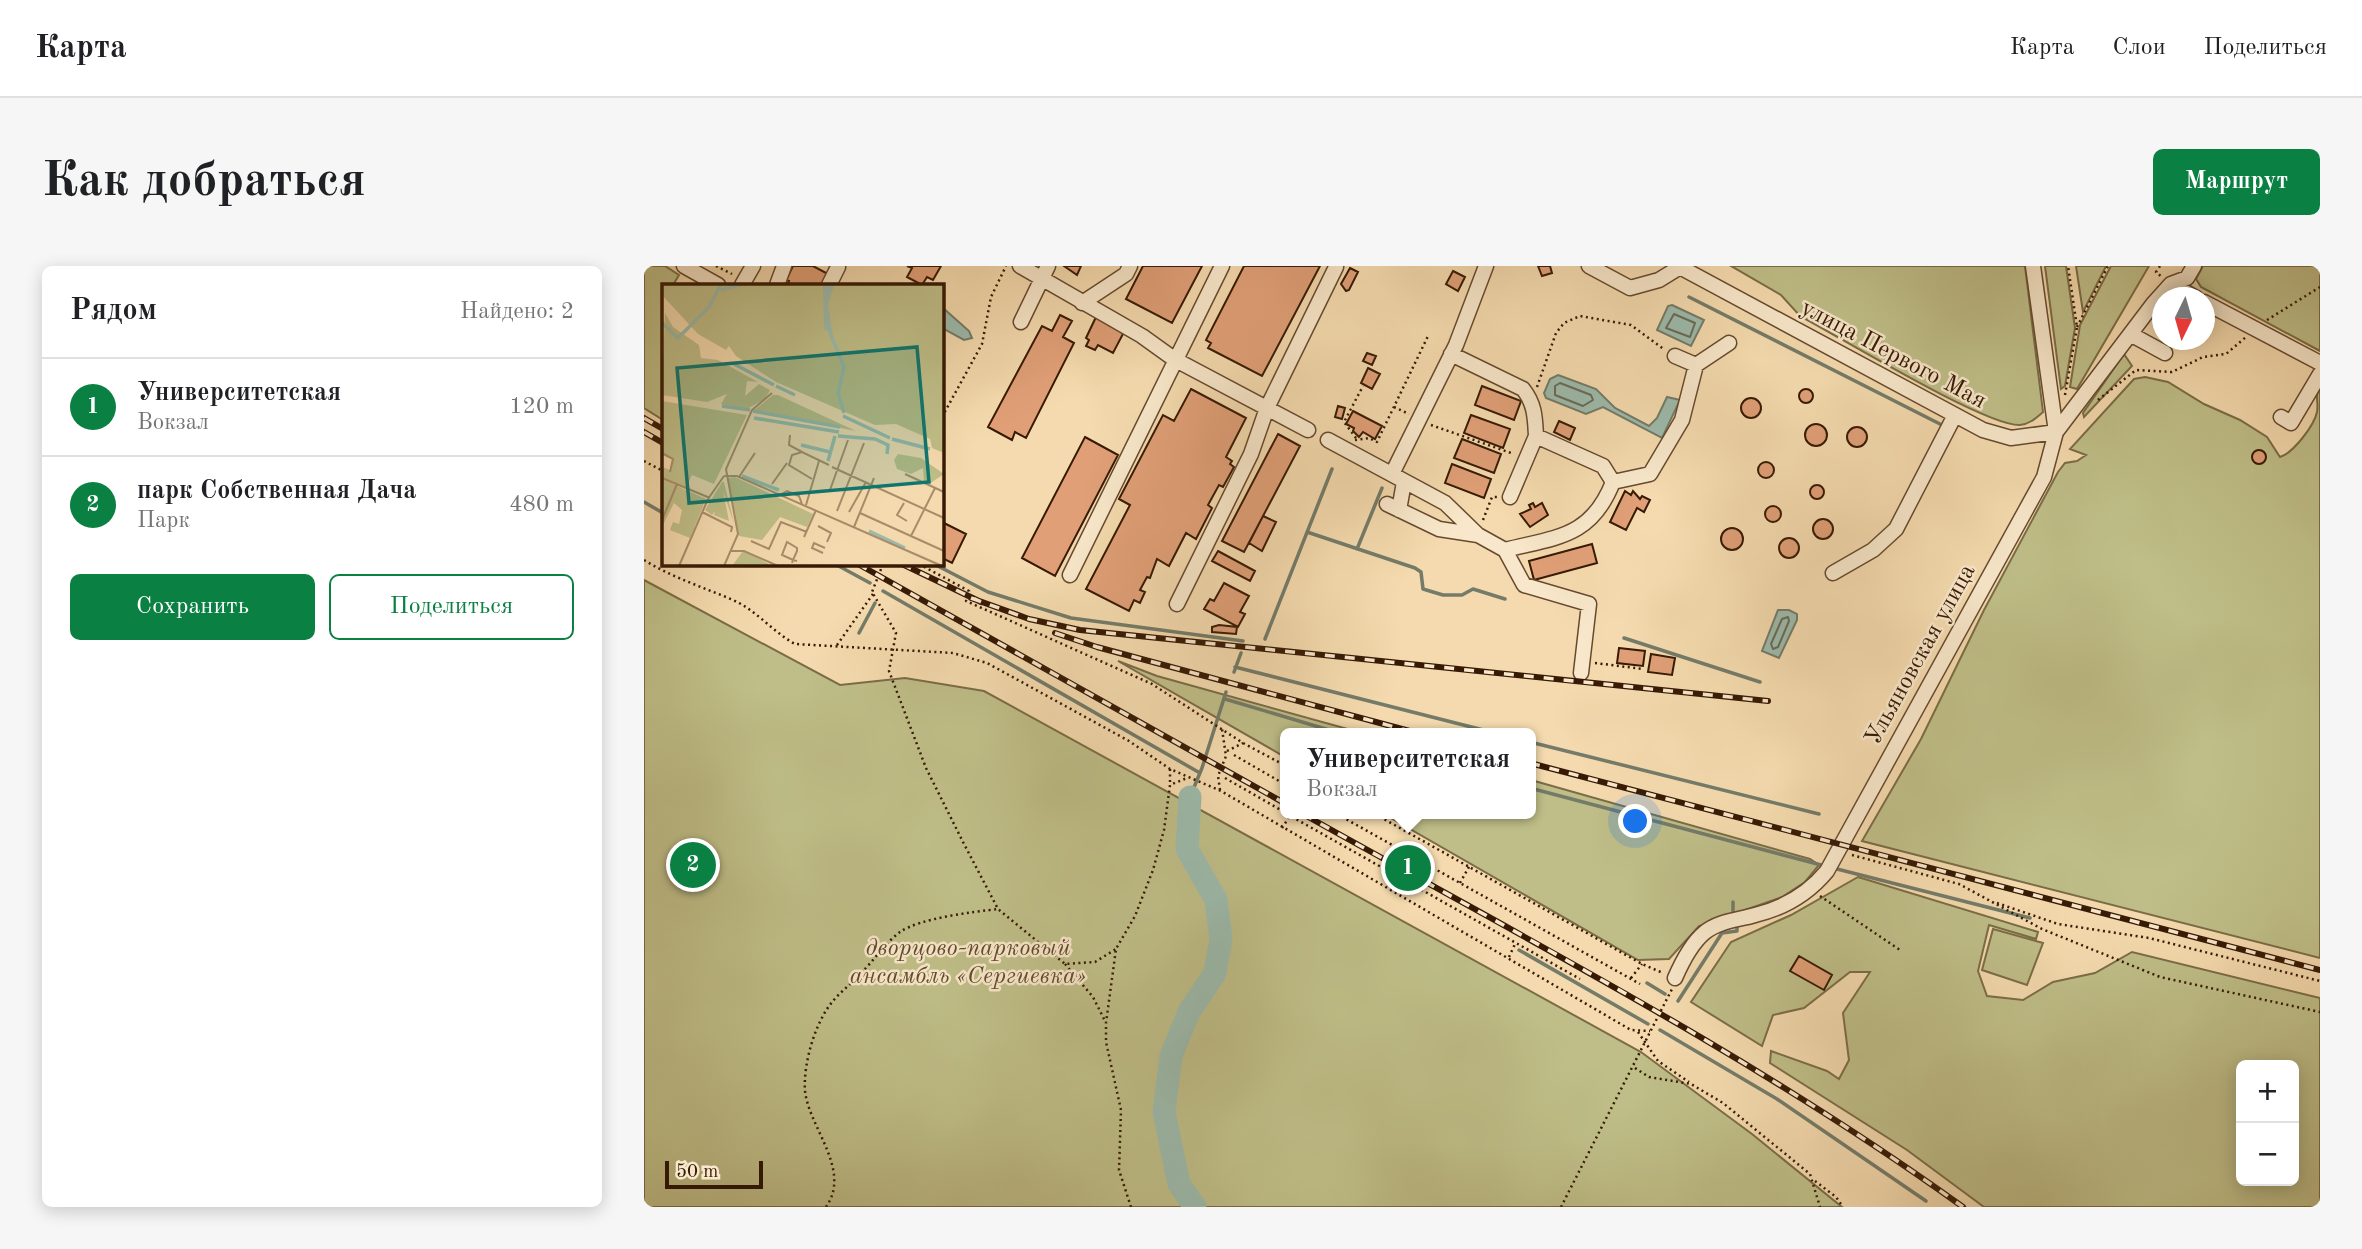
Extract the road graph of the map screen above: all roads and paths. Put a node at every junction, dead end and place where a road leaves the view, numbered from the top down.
1 (684, 266) edge
2 (716, 266) edge
3 (753, 266) edge
4 (784, 266) edge
5 (1006, 266) edge
6 (1020, 266) edge
7 (1130, 266) edge
8 (1222, 266) edge
9 (1486, 266) edge
10 (1589, 266) edge
11 (2033, 266) edge
12 (2068, 266) edge
13 (2108, 266) edge
14 (2194, 266) edge
15 (838, 267) edge
16 (1336, 267) edge
17 (1679, 267) edge
18 (1045, 272) edge
19 (740, 281) edge
20 (716, 284) edge
21 (777, 284) edge
22 (830, 284) edge
23 (2171, 284) junction
24 (2169, 287) edge
25 (2176, 287) edge
26 (2320, 287) edge
27 (1082, 303) junction
28 (2215, 308) edge
29 (2152, 313) edge
30 (1021, 322) dead end
31 (2077, 327) junction
32 (2255, 328) junction
33 (1429, 334) dead end
34 (2132, 335) junction
35 (1729, 344) dead end
36 (2165, 353) dead end
37 (1451, 354) junction
38 (1675, 356) joint
39 (1174, 359) junction
40 (2320, 363) edge
41 (1696, 365) junction
42 (2311, 380) edge
43 (1363, 386) dead end
44 (2065, 396) dead end
45 (1531, 399) junction
46 (2096, 401) dead end
47 (1394, 407) junction
48 (1266, 408) junction
49 (943, 415) edge
50 (1955, 415) junction
51 (2281, 417) dead end
52 (1420, 420) junction
53 (1308, 430) dead end
54 (2056, 432) junction
55 (1536, 436) junction
56 (1328, 440) dead end
57 (1352, 445) junction
58 (1527, 458) junction
59 (644, 461) edge
60 (662, 470) edge
61 (1398, 478) junction
62 (1613, 482) junction
63 (1510, 497) dead end
64 (1488, 508) dead end
65 (1485, 517) dead end
66 (1478, 535) junction
67 (1504, 550) junction
68 (644, 560) edge
69 (883, 565) edge
70 (921, 565) edge
71 (1833, 573) dead end
72 (1070, 575) dead end
73 (873, 594) junction
74 (1177, 604) dead end
75 (837, 645) junction
76 (894, 647) junction
77 (1582, 667) joint
78 (1643, 669) dead end
79 (1220, 728) junction
80 (1243, 743) junction
81 (1226, 751) junction
82 (1234, 755) dead end
83 (1280, 763) edge
84 (1170, 769) junction
85 (1186, 778) junction
86 (1225, 778) dead end
87 (1280, 782) edge
88 (1170, 785) junction
89 (1220, 789) junction
90 (1280, 810) edge
91 (1285, 819) edge
92 (1296, 819) edge
93 (1346, 819) edge
94 (1384, 819) edge
95 (1282, 828) junction
96 (1839, 852) junction
97 (1470, 865) junction
98 (1460, 883) junction
99 (1812, 890) junction
100 (1989, 900) junction
101 (998, 909) junction
102 (1516, 943) junction
103 (1116, 948) junction
104 (1900, 950) dead end
105 (1509, 957) junction
106 (1065, 964) junction
107 (1642, 964) junction
108 (1675, 978) junction
109 (1580, 979) dead end
110 (1630, 979) junction
111 (2320, 981) edge
112 (1640, 985) dead end
113 (2320, 1012) edge
114 (1106, 1023) junction
115 (1650, 1031) junction
116 (1638, 1032) junction
117 (1645, 1043) junction
118 (1635, 1068) junction
119 (1691, 1084) junction
120 (1815, 1181) junction
121 (826, 1207) edge
122 (1132, 1207) edge
123 (1561, 1207) edge
124 (1820, 1207) edge
125 (1843, 1207) edge

1 - 20 street
2 - 19 path
3 - 19 street
4 - 21 street
5 - 49 path
6 - 18 street
7 - 27 street
8 - 39 street
9 - 37 street
10 - 17 street
11 - 54 street, Ульяновская улица
12 - 31 path
13 - 31 path
14 - 23 street
15 - 22 street
16 - 48 street
17 - 50 street, улица Первого Мая
18 - 27 street
18 - 30 street
23 - 24 street
23 - 25 street
26 - 32 path
27 - 39 street
28 - 32 street
29 - 34 street
31 - 44 path
32 - 40 street
32 - 46 path
33 - 47 path
34 - 36 street
34 - 54 street
35 - 41 street
37 - 45 street
37 - 52 street
38 - 41 street
38 - 45 path
39 - 48 street
39 - 72 street
41 - 62 street
42 - 51 street
43 - 57 path
45 - 55 street
47 - 52 path
47 - 57 path
48 - 53 street
48 - 74 street
50 - 54 street, улица Первого Мая
50 - 71 street
52 - 58 path
52 - 61 street
54 - 96 street, Ульяновская улица
55 - 58 street
55 - 62 street
56 - 57 street
57 - 61 street
58 - 63 street
59 - 60 path
61 - 66 street
61 - 66 street
62 - 67 street
64 - 65 path
66 - 67 street
67 - 77 street
68 - 75 path
69 - 73 path
70 - 79 path
73 - 75 path
73 - 76 path
75 - 76 path
76 - 84 path
76 - 101 path
77 - 78 path
79 - 80 path
79 - 81 path
80 - 81 path
80 - 83 path
81 - 89 path
82 - 87 path
84 - 85 path
84 - 88 path
85 - 88 path
85 - 89 path
86 - 90 path
88 - 103 path
89 - 95 path
91 - 95 path
92 - 102 path
93 - 98 path
94 - 97 path
95 - 105 path
96 - 99 street, Ульяновская улица
96 - 100 path
97 - 98 path
97 - 107 path
98 - 110 path
99 - 104 path
99 - 108 street, Ульяновская улица
100 - 111 path
100 - 113 path
101 - 106 path
101 - 121 path
102 - 105 path
102 - 109 path
103 - 106 path
103 - 114 path
105 - 116 path
106 - 114 path
107 - 108 path
107 - 110 path
108 - 115 path
110 - 112 path
114 - 122 path
115 - 116 path
115 - 117 path
116 - 117 path
117 - 118 path
117 - 119 path
118 - 119 path
118 - 123 path
119 - 120 path
120 - 124 path
120 - 125 path

